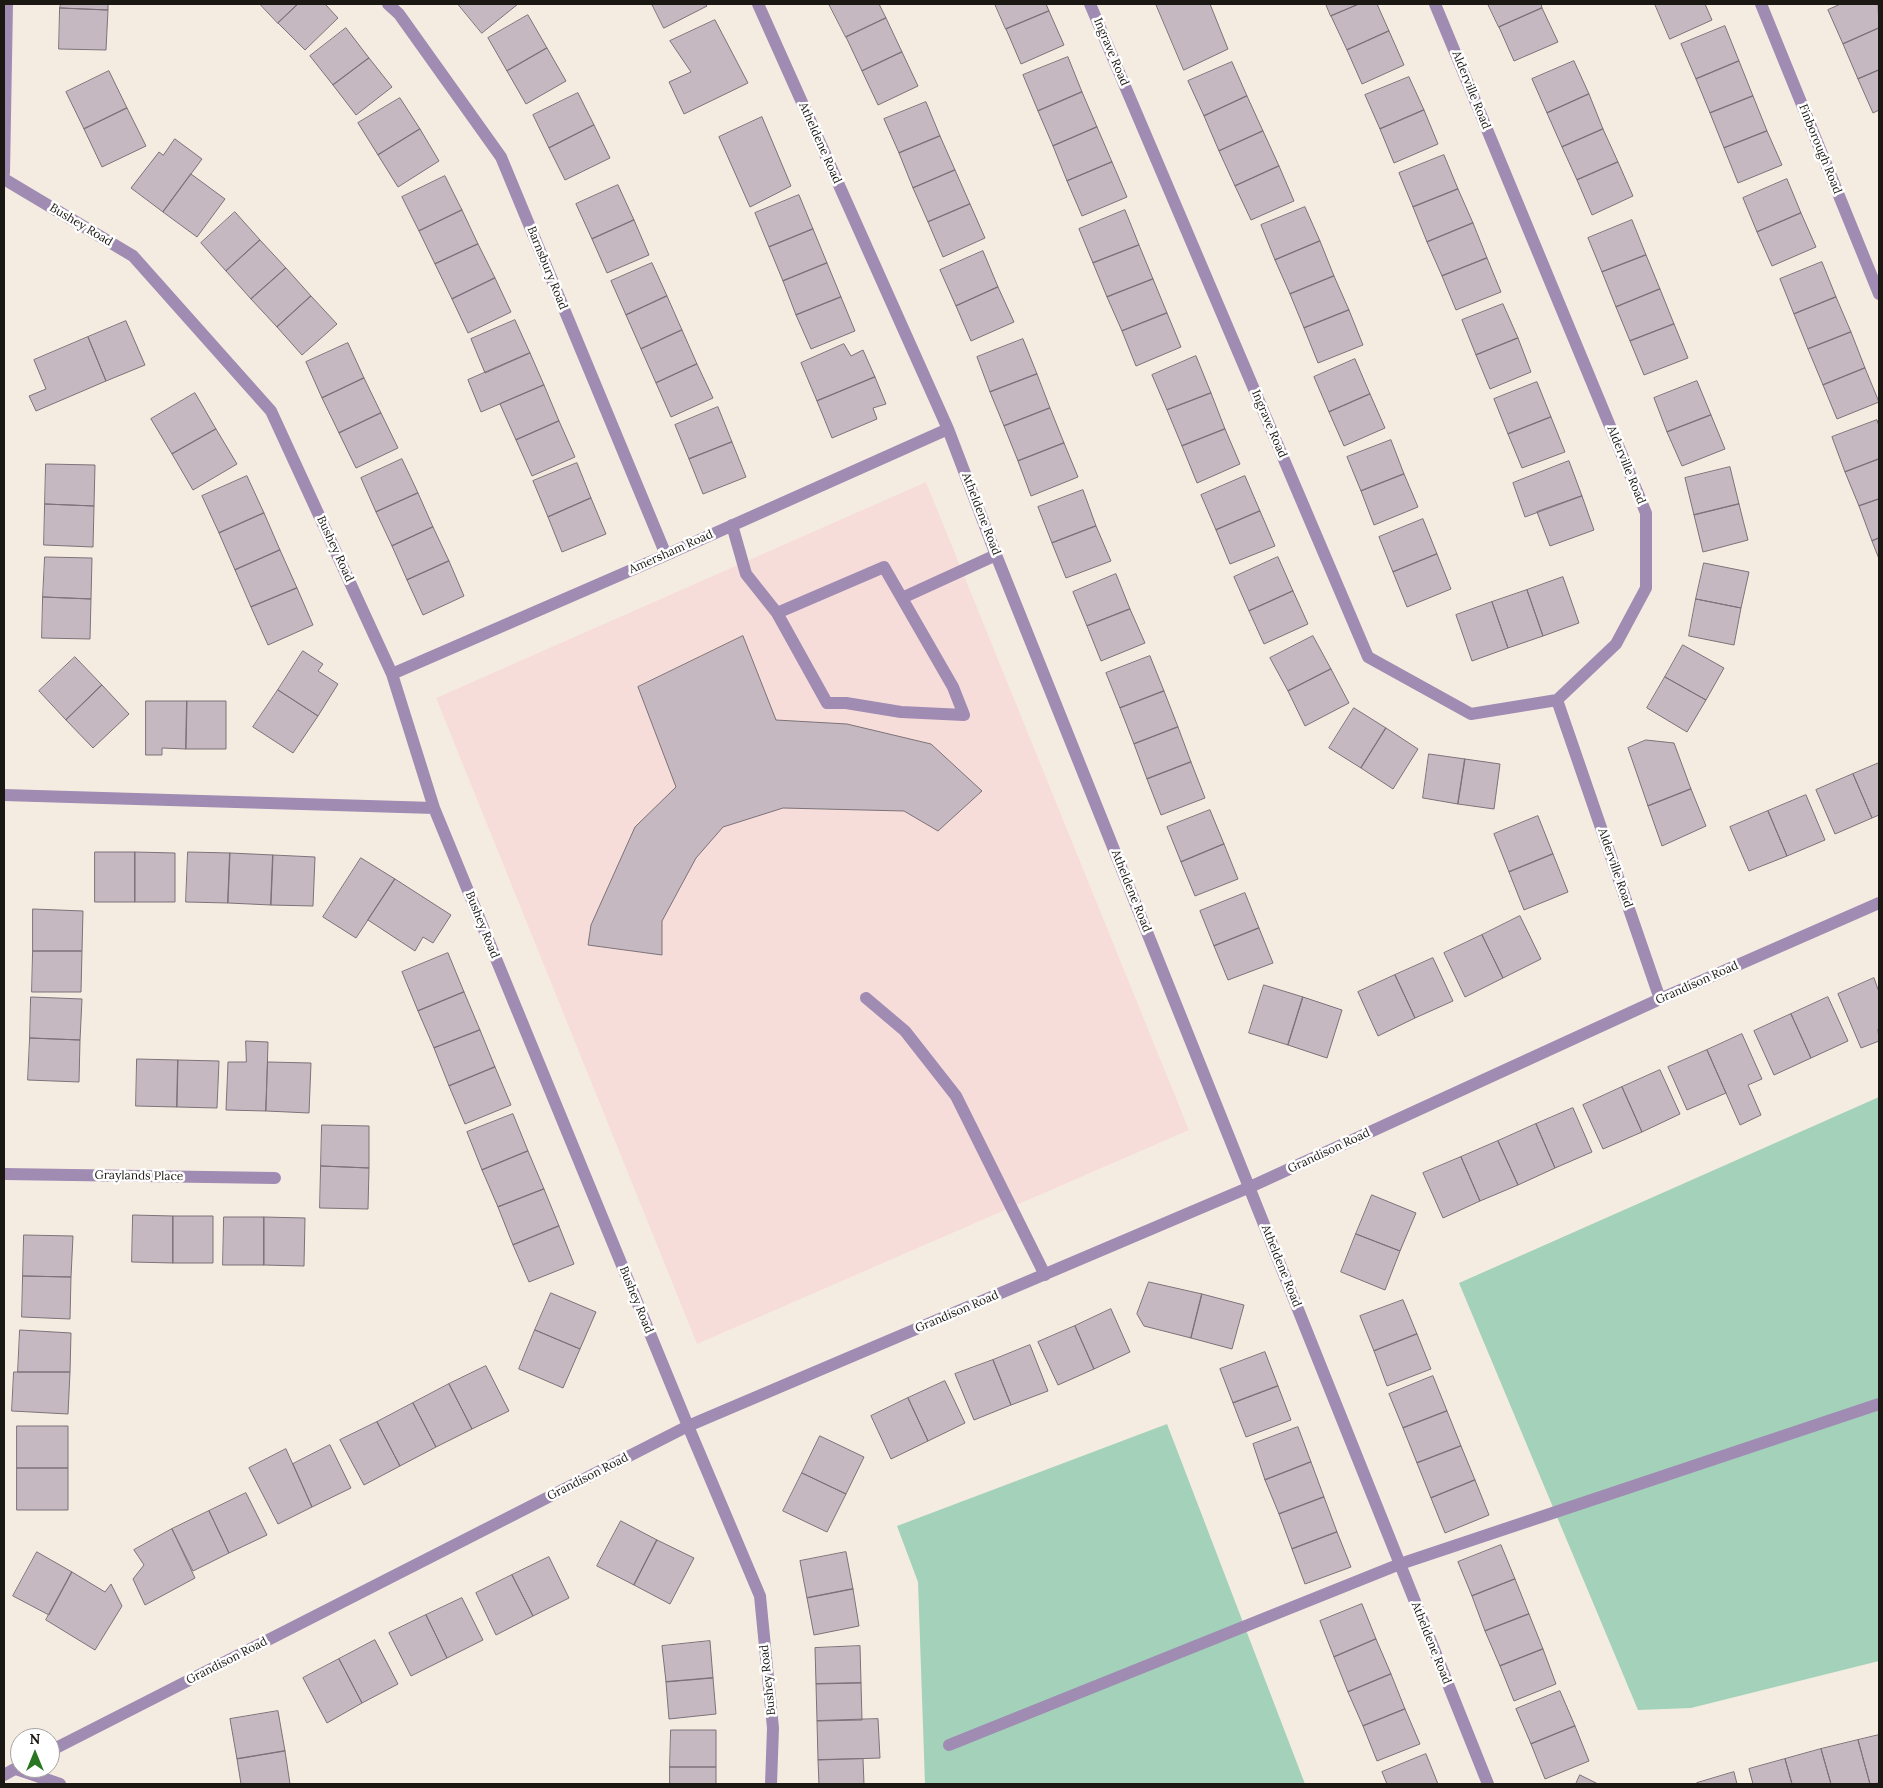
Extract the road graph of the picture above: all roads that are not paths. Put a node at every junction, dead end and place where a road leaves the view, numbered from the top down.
1 (7, 4) edge
2 (388, 4) edge
3 (758, 4) edge
4 (1090, 4) edge
5 (1435, 4) edge
6 (1761, 4) edge
7 (4, 173) edge
8 (4, 179) edge
9 (1879, 294) edge
10 (948, 429) junction
11 (732, 525) junction
12 (666, 555) junction
13 (996, 556) junction
14 (902, 598) junction
15 (777, 613) junction
16 (392, 674) junction
17 (1557, 700) junction
18 (4, 795) edge
19 (434, 808) junction
20 (1879, 903) edge
21 (866, 998) dead end
22 (1660, 999) junction
23 (4, 1174) edge
24 (275, 1178) dead end
25 (1250, 1187) junction
26 (1046, 1275) junction
27 (1879, 1404) edge
28 (688, 1426) junction
29 (1400, 1564) junction
30 (949, 1745) dead end
31 (60, 1746) edge
32 (45, 1778) edge
33 (60, 1784) edge
34 (771, 1784) edge
35 (1488, 1784) edge

1 - 7 street
2 - 12 street, Barnsbury Road
3 - 10 street, Atheldene Road
4 - 17 street, Ingrave Road
5 - 17 street, Alderville Road
6 - 9 street, Finborough Road
8 - 16 street, Bushey Road
10 - 11 street, Amersham Road
10 - 13 street, Atheldene Road
11 - 12 street, Amersham Road
11 - 15 street
12 - 16 street, Amersham Road
13 - 14 street
13 - 25 street, Atheldene Road
14 - 15 street
14 - 15 street
16 - 19 street, Bushey Road
17 - 22 street, Alderville Road
18 - 19 street
19 - 28 street, Bushey Road
20 - 22 street, Grandison Road
21 - 26 street
22 - 25 street, Grandison Road
23 - 24 street, Graylands Place
25 - 26 street, Grandison Road
25 - 29 street, Atheldene Road
26 - 28 street, Grandison Road
27 - 29 street
28 - 31 street, Grandison Road
28 - 34 street, Bushey Road
29 - 30 street
29 - 35 street, Atheldene Road
32 - 33 street

